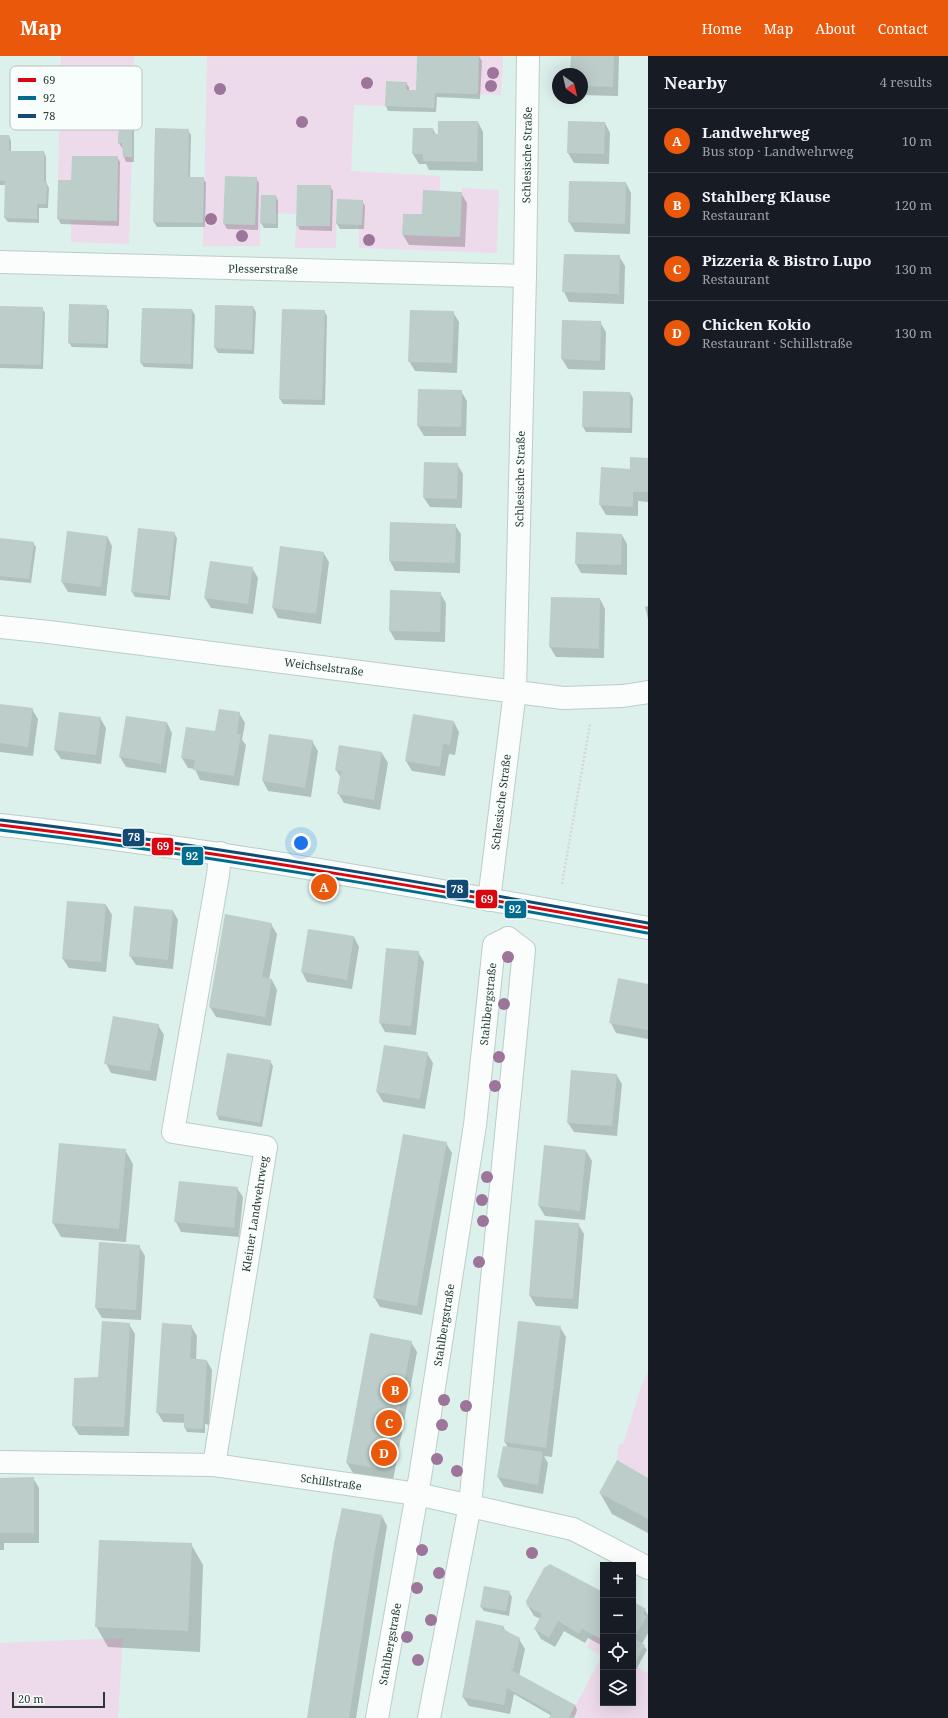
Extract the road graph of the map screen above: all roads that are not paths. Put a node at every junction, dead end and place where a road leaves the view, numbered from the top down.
1 (528, 56) edge
2 (0, 262) edge
3 (525, 276) junction
4 (0, 627) edge
5 (515, 691) junction
6 (648, 692) edge
7 (0, 825) edge
8 (220, 853) junction
9 (489, 900) junction
10 (513, 905) junction
11 (648, 928) edge
12 (508, 938) junction
13 (0, 1462) edge
14 (214, 1465) junction
15 (417, 1494) junction
16 (470, 1505) junction
17 (648, 1568) edge
18 (377, 1718) edge
19 (429, 1718) edge

1 - 3 street, Schlesische Straße
2 - 3 street, Plesserstraße
3 - 5 street, Schlesische Straße
4 - 5 street, Weichselstraße
5 - 6 street, Weichselstraße
5 - 9 street, Schlesische Straße
7 - 8 street
8 - 9 street
8 - 14 street, Kleiner Landwehrweg
9 - 10 street
10 - 11 street
10 - 12 street
12 - 15 street, Stahlbergstraße
12 - 16 street
13 - 14 street, Schillstraße
14 - 15 street, Schillstraße
15 - 16 street, Schillstraße
15 - 18 street, Stahlbergstraße
16 - 17 street, Schillstraße
16 - 19 street

